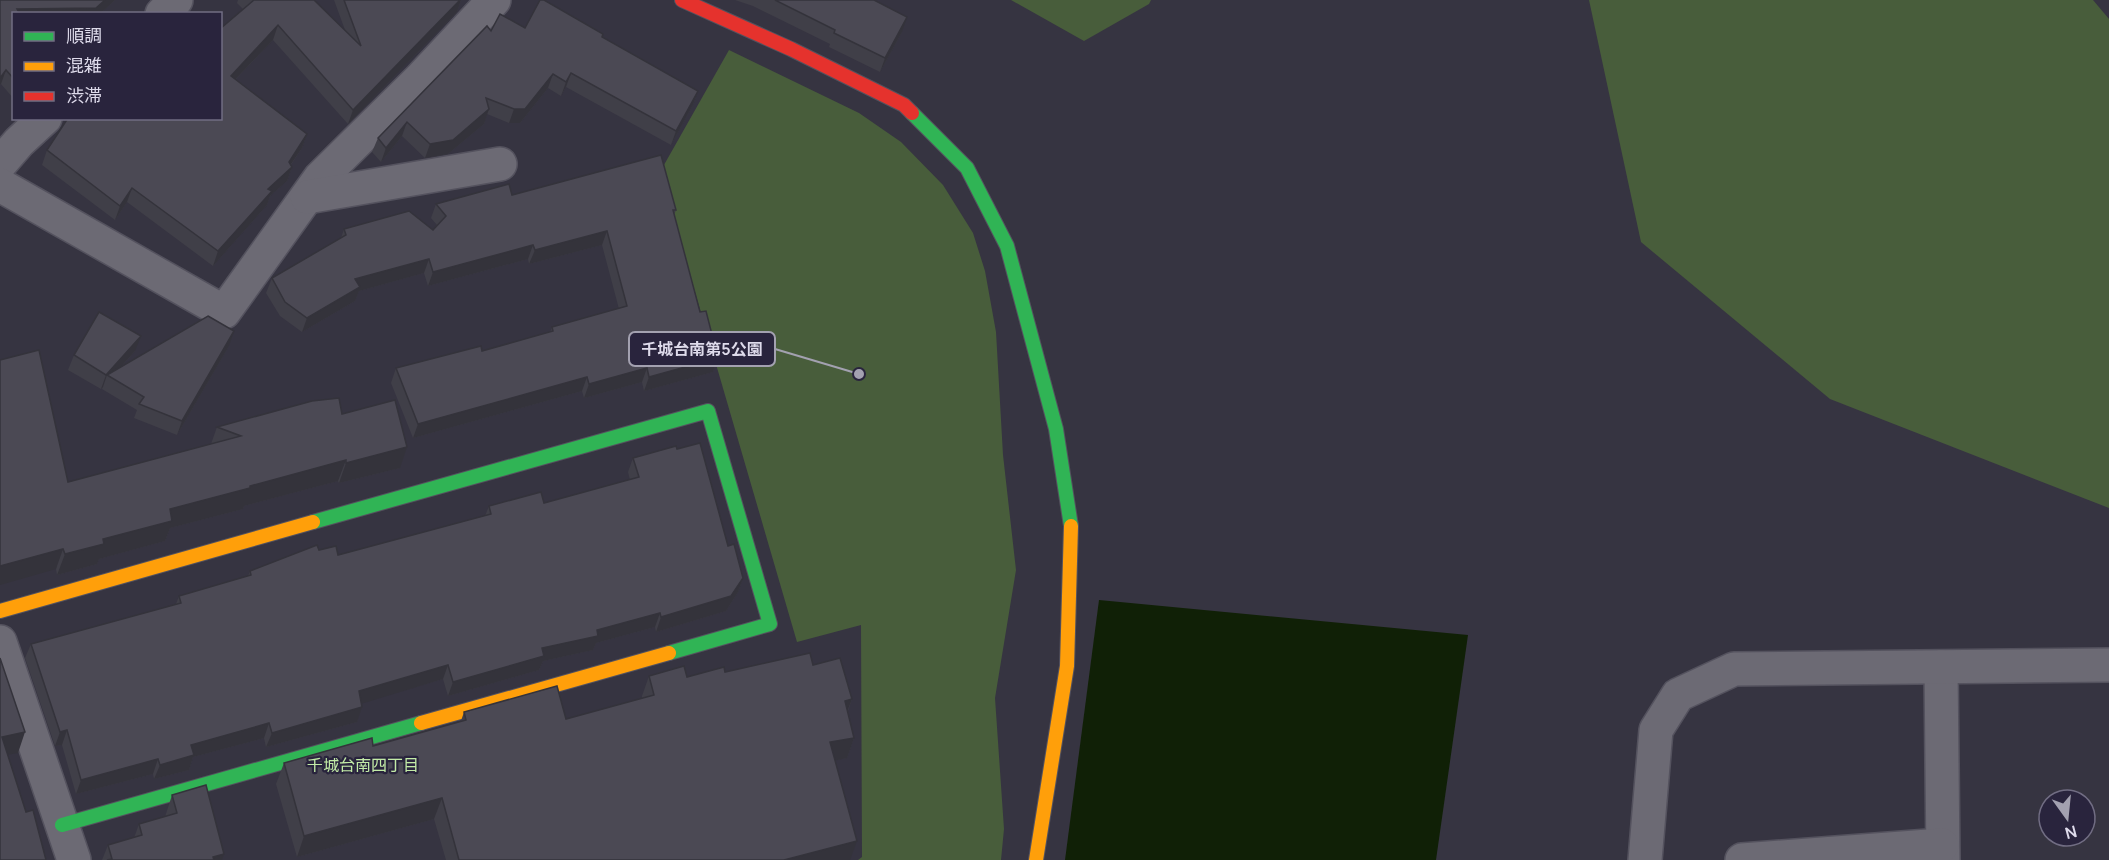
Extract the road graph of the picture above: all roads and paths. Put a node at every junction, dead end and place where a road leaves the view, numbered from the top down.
1 (176, 0) edge
2 (495, 0) edge
3 (682, 0) edge
4 (164, 12) edge
5 (43, 120) edge
6 (0, 164) edge
7 (500, 164) dead end
8 (0, 185) edge
9 (307, 196) junction
10 (0, 611) edge
11 (0, 642) edge
12 (2109, 665) edge
13 (1941, 667) junction
14 (2109, 677) edge
15 (62, 825) junction
16 (1942, 853) edge
17 (74, 860) edge
18 (1036, 860) edge
19 (1645, 860) edge
20 (1742, 860) edge

1 - 4 street
2 - 9 street
3 - 18 street
5 - 6 street
7 - 9 street
8 - 9 street
10 - 15 street
11 - 15 street
12 - 13 street
12 - 14 street
13 - 16 street
13 - 19 street
15 - 17 street
16 - 20 street

